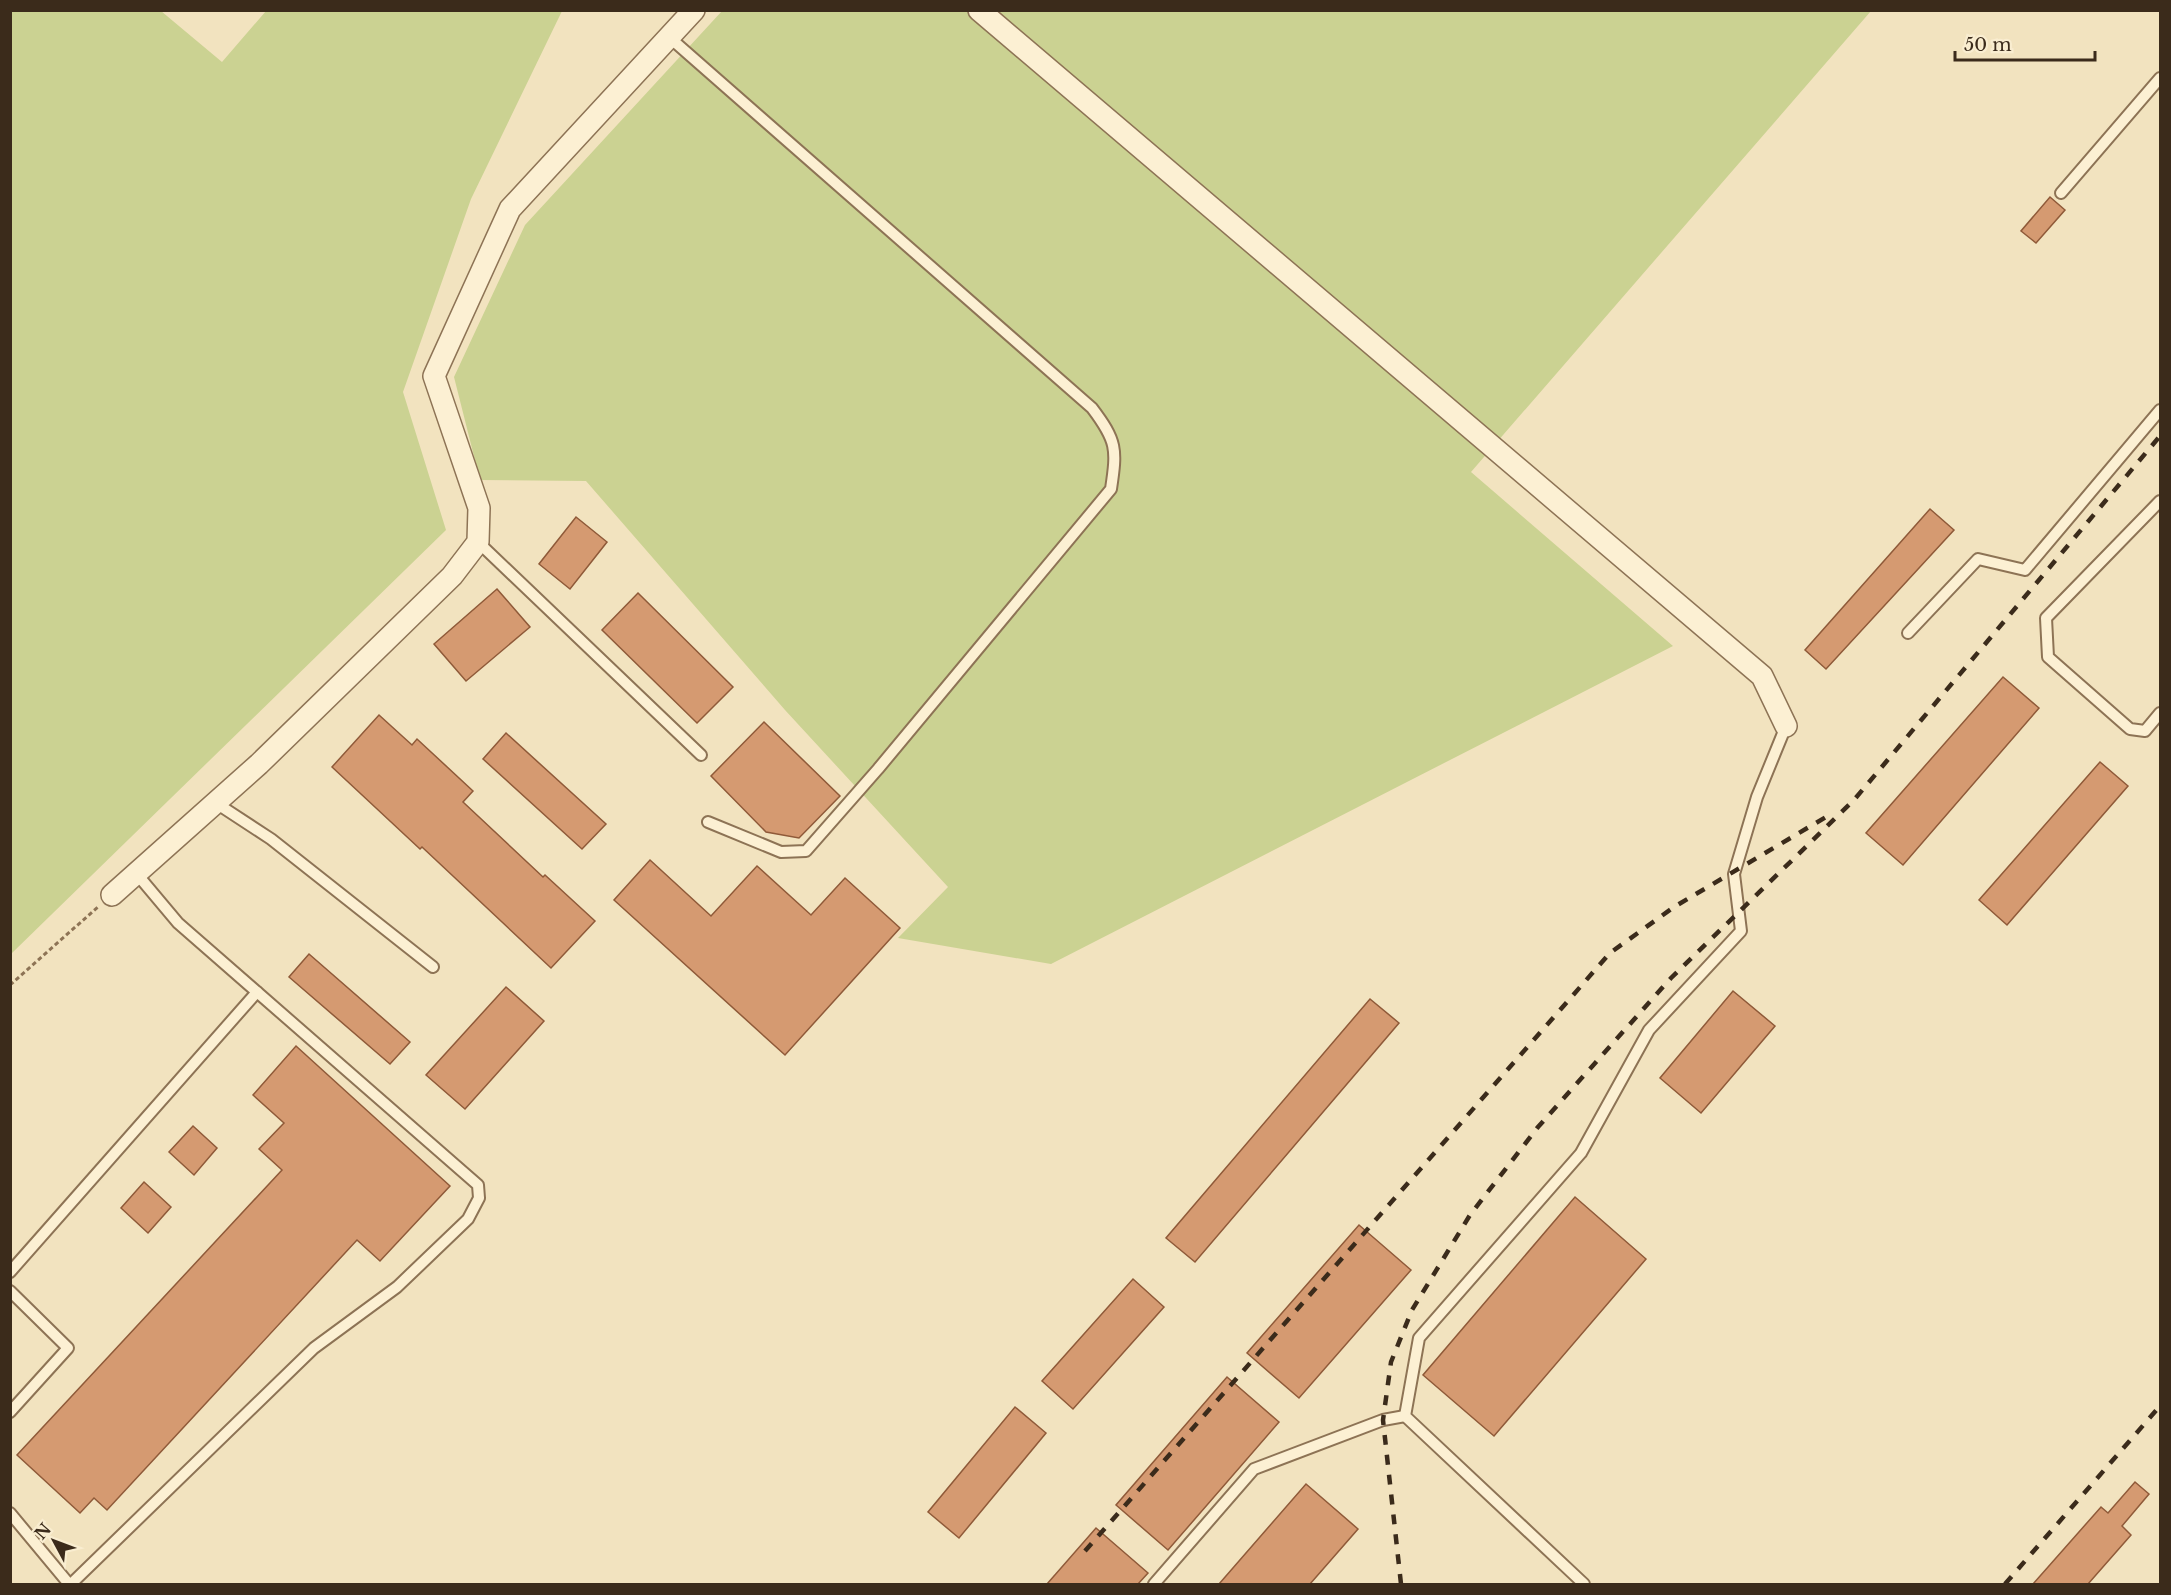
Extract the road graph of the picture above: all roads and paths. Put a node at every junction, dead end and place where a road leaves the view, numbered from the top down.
1 (694, 10) edge
2 (978, 10) edge
3 (669, 37) junction
4 (2160, 78) edge
5 (2061, 193) dead end
6 (2160, 410) edge
7 (2160, 501) edge
8 (478, 542) junction
9 (1908, 633) dead end
10 (2160, 713) edge
11 (1786, 726) joint
12 (701, 755) dead end
13 (216, 803) junction
14 (708, 822) dead end
15 (136, 873) junction
16 (112, 895) joint
17 (433, 967) dead end
18 (10, 985) edge
19 (257, 992) junction
20 (10, 1272) edge
21 (10, 1291) edge
22 (10, 1412) edge
23 (1405, 1416) junction
24 (10, 1513) edge
25 (70, 1584) edge
26 (1154, 1584) edge
27 (1584, 1584) edge

1 - 3 street
2 - 11 street
3 - 8 street
3 - 14 lane
4 - 5 lane
6 - 9 lane
7 - 10 lane
8 - 12 lane
8 - 13 street
11 - 23 lane
13 - 15 street
13 - 17 lane
15 - 16 street
15 - 19 lane
16 - 18 path
19 - 20 lane
19 - 25 lane
21 - 22 lane
23 - 26 lane
23 - 27 lane
24 - 25 lane

